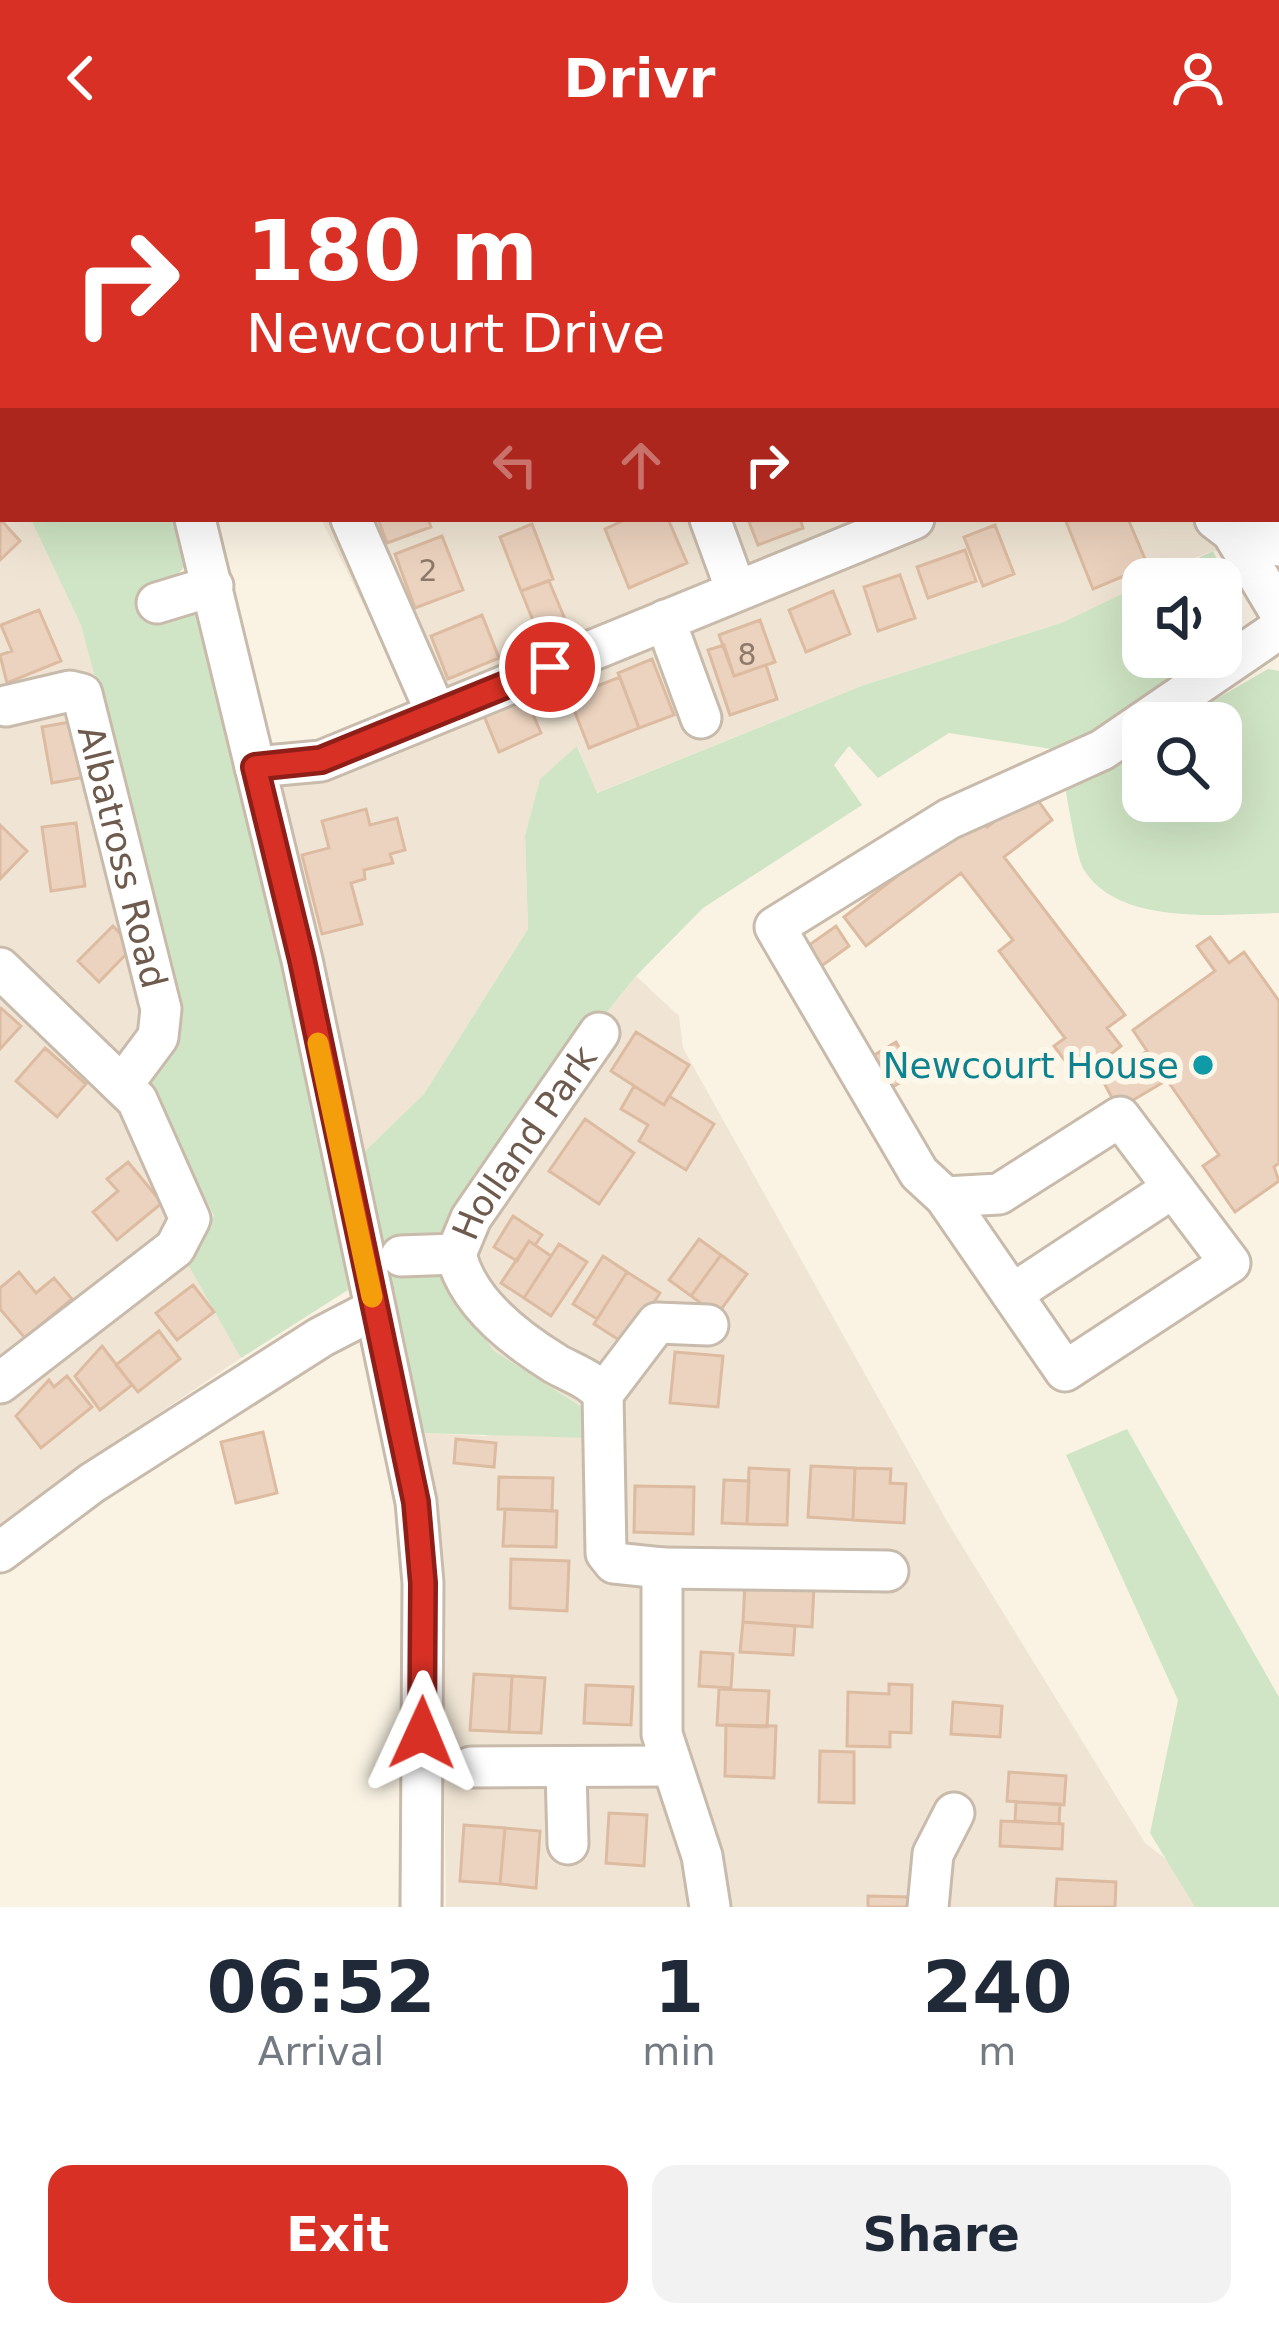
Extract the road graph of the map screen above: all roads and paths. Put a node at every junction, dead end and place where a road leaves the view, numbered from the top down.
1 (352, 522) edge
2 (711, 522) edge
3 (906, 522) edge
4 (1224, 525) edge
5 (1279, 546) edge
6 (204, 552) edge
7 (736, 590) junction
8 (158, 603) dead end
9 (1279, 611) edge
10 (665, 620) junction
11 (1279, 629) edge
12 (5, 706) dead end
13 (436, 713) junction
14 (700, 718) dead end
15 (255, 767) junction
16 (0, 968) edge
17 (599, 1034) dead end
18 (123, 1084) junction
19 (1170, 1190) junction
20 (945, 1197) junction
21 (456, 1254) junction
22 (401, 1256) dead end
23 (1012, 1294) junction
24 (375, 1309) junction
25 (708, 1325) dead end
26 (4, 1373) edge
27 (603, 1394) junction
28 (0, 1552) edge
29 (662, 1568) junction
30 (887, 1571) dead end
31 (669, 1766) junction
32 (471, 1768) dead end
33 (566, 1769) junction
34 (954, 1813) dead end
35 (568, 1844) dead end
36 (421, 1907) edge
37 (710, 1907) edge
38 (928, 1907) edge

1 - 13 street
2 - 7 street
3 - 7 street
4 - 5 street
4 - 9 street
6 - 8 street
6 - 15 street
7 - 10 street
10 - 13 street
10 - 14 street
11 - 20 street
12 - 18 street, Albatross Road
13 - 15 street
15 - 24 street
16 - 18 street
17 - 21 street, Holland Park
18 - 26 street
19 - 20 street
19 - 23 street
19 - 23 street
20 - 23 street
21 - 22 street, Holland Park
21 - 27 street, Holland Park
24 - 28 street
24 - 36 street
25 - 27 street
27 - 29 street
29 - 30 street
29 - 31 street
31 - 33 street
31 - 37 street
32 - 33 street
33 - 35 street
34 - 38 street

